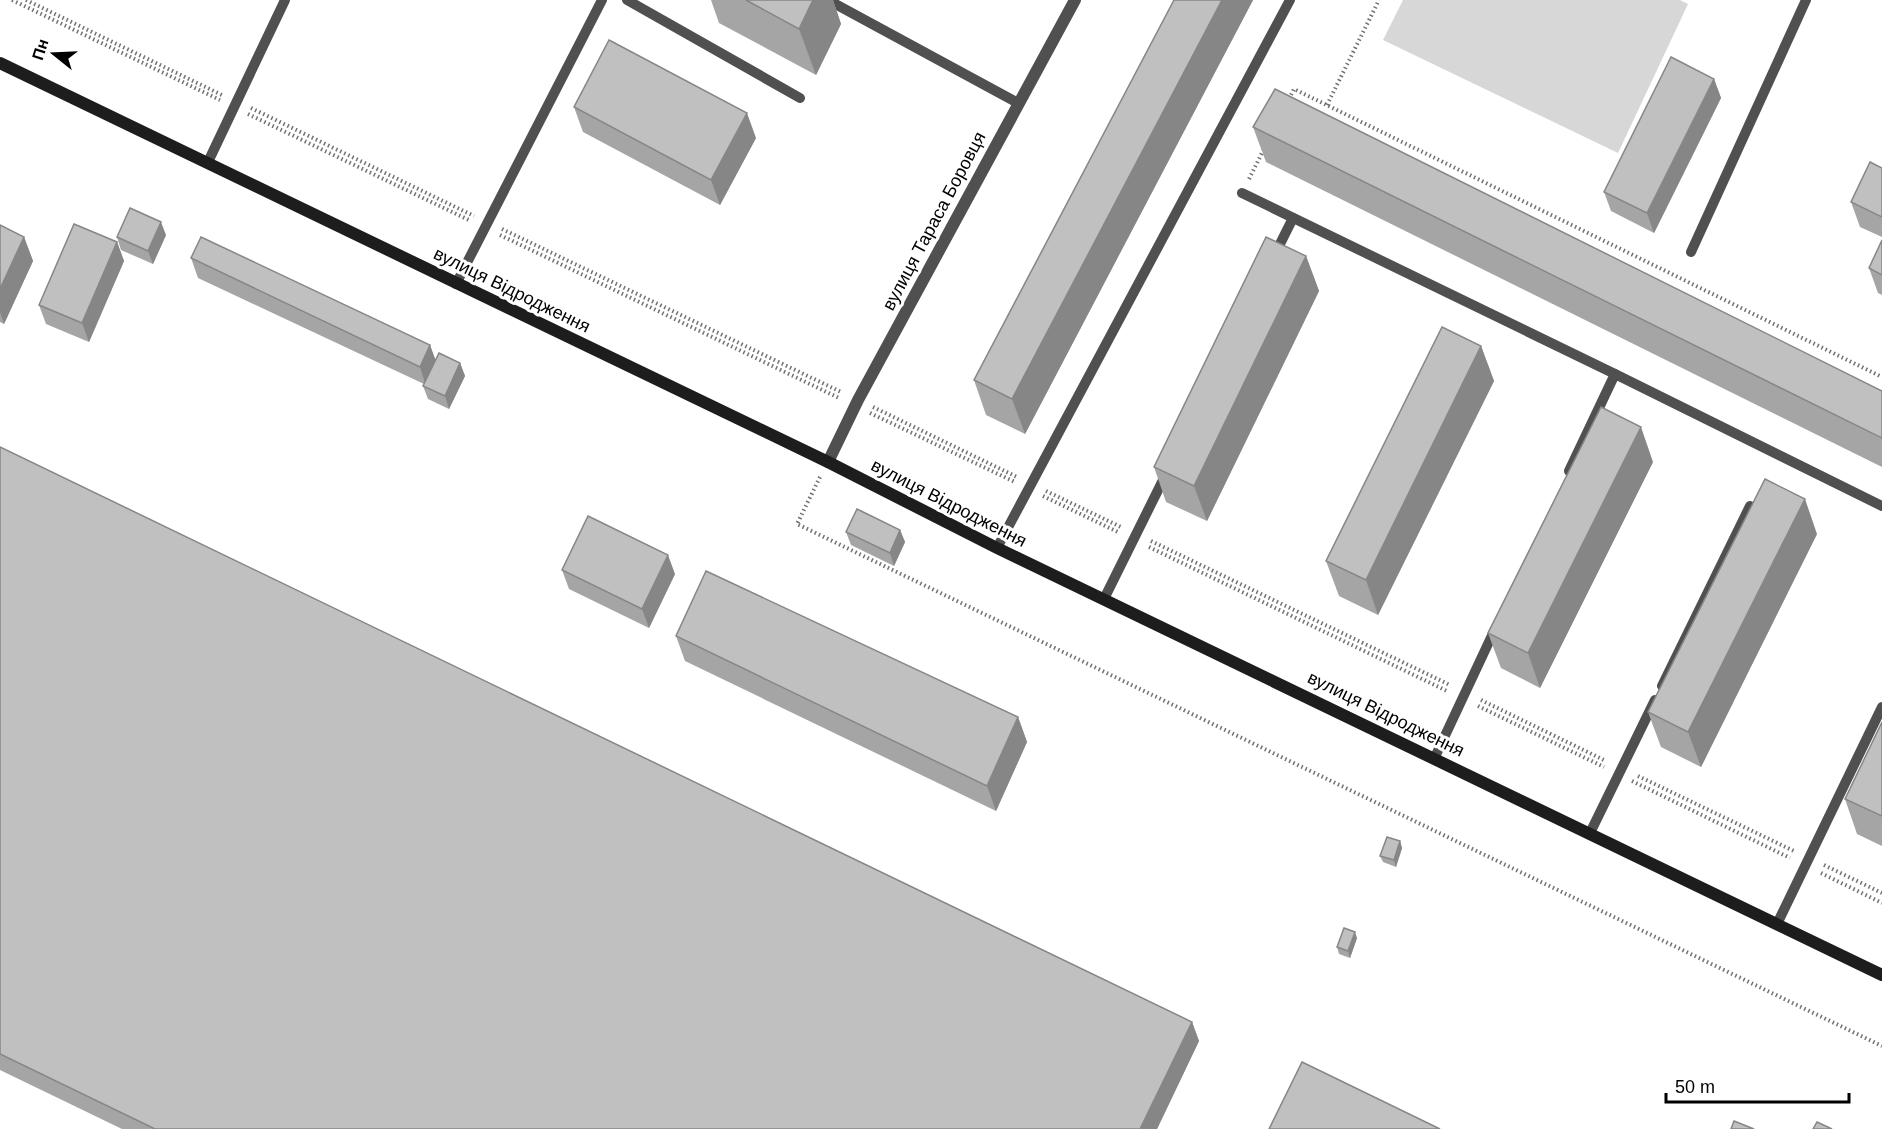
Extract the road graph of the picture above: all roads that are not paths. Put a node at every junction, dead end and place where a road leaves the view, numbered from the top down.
1 (285, 0) edge
2 (602, 0) edge
3 (627, 0) edge
4 (828, 0) edge
5 (1075, 0) edge
6 (1290, 0) edge
7 (1806, 0) edge
8 (0, 63) edge
9 (800, 98) dead end
10 (1018, 104) junction
11 (208, 162) junction
12 (1242, 193) road end
13 (1293, 218) junction
14 (1691, 252) dead end
15 (1267, 271) edge
16 (456, 284) junction
17 (1615, 374) junction
18 (1173, 460) edge
19 (828, 462) junction
20 (1565, 480) edge
21 (1750, 506) edge
22 (1882, 506) edge
23 (996, 548) junction
24 (1104, 599) junction
25 (1500, 618) edge
26 (1882, 707) edge
27 (1435, 757) junction
28 (1590, 833) junction
29 (1777, 924) junction
30 (1882, 975) edge

1 - 11 lane
2 - 16 lane
3 - 9 lane
4 - 10 lane
5 - 10 street, вулиця Тараса Боровця
6 - 23 lane
7 - 14 lane
8 - 11 street, вулиця Відродження
10 - 19 street, вулиця Тараса Боровця
11 - 16 street, вулиця Відродження
12 - 13 lane
13 - 15 lane
13 - 17 lane
16 - 19 street, вулиця Відродження
17 - 20 lane
17 - 22 lane
18 - 24 lane
19 - 23 street, вулиця Відродження
21 - 28 lane
23 - 24 street, вулиця Відродження
24 - 27 street, вулиця Відродження
25 - 27 lane
26 - 29 lane
27 - 28 street, вулиця Відродження
28 - 29 street, вулиця Відродження
29 - 30 street, вулиця Відродження

